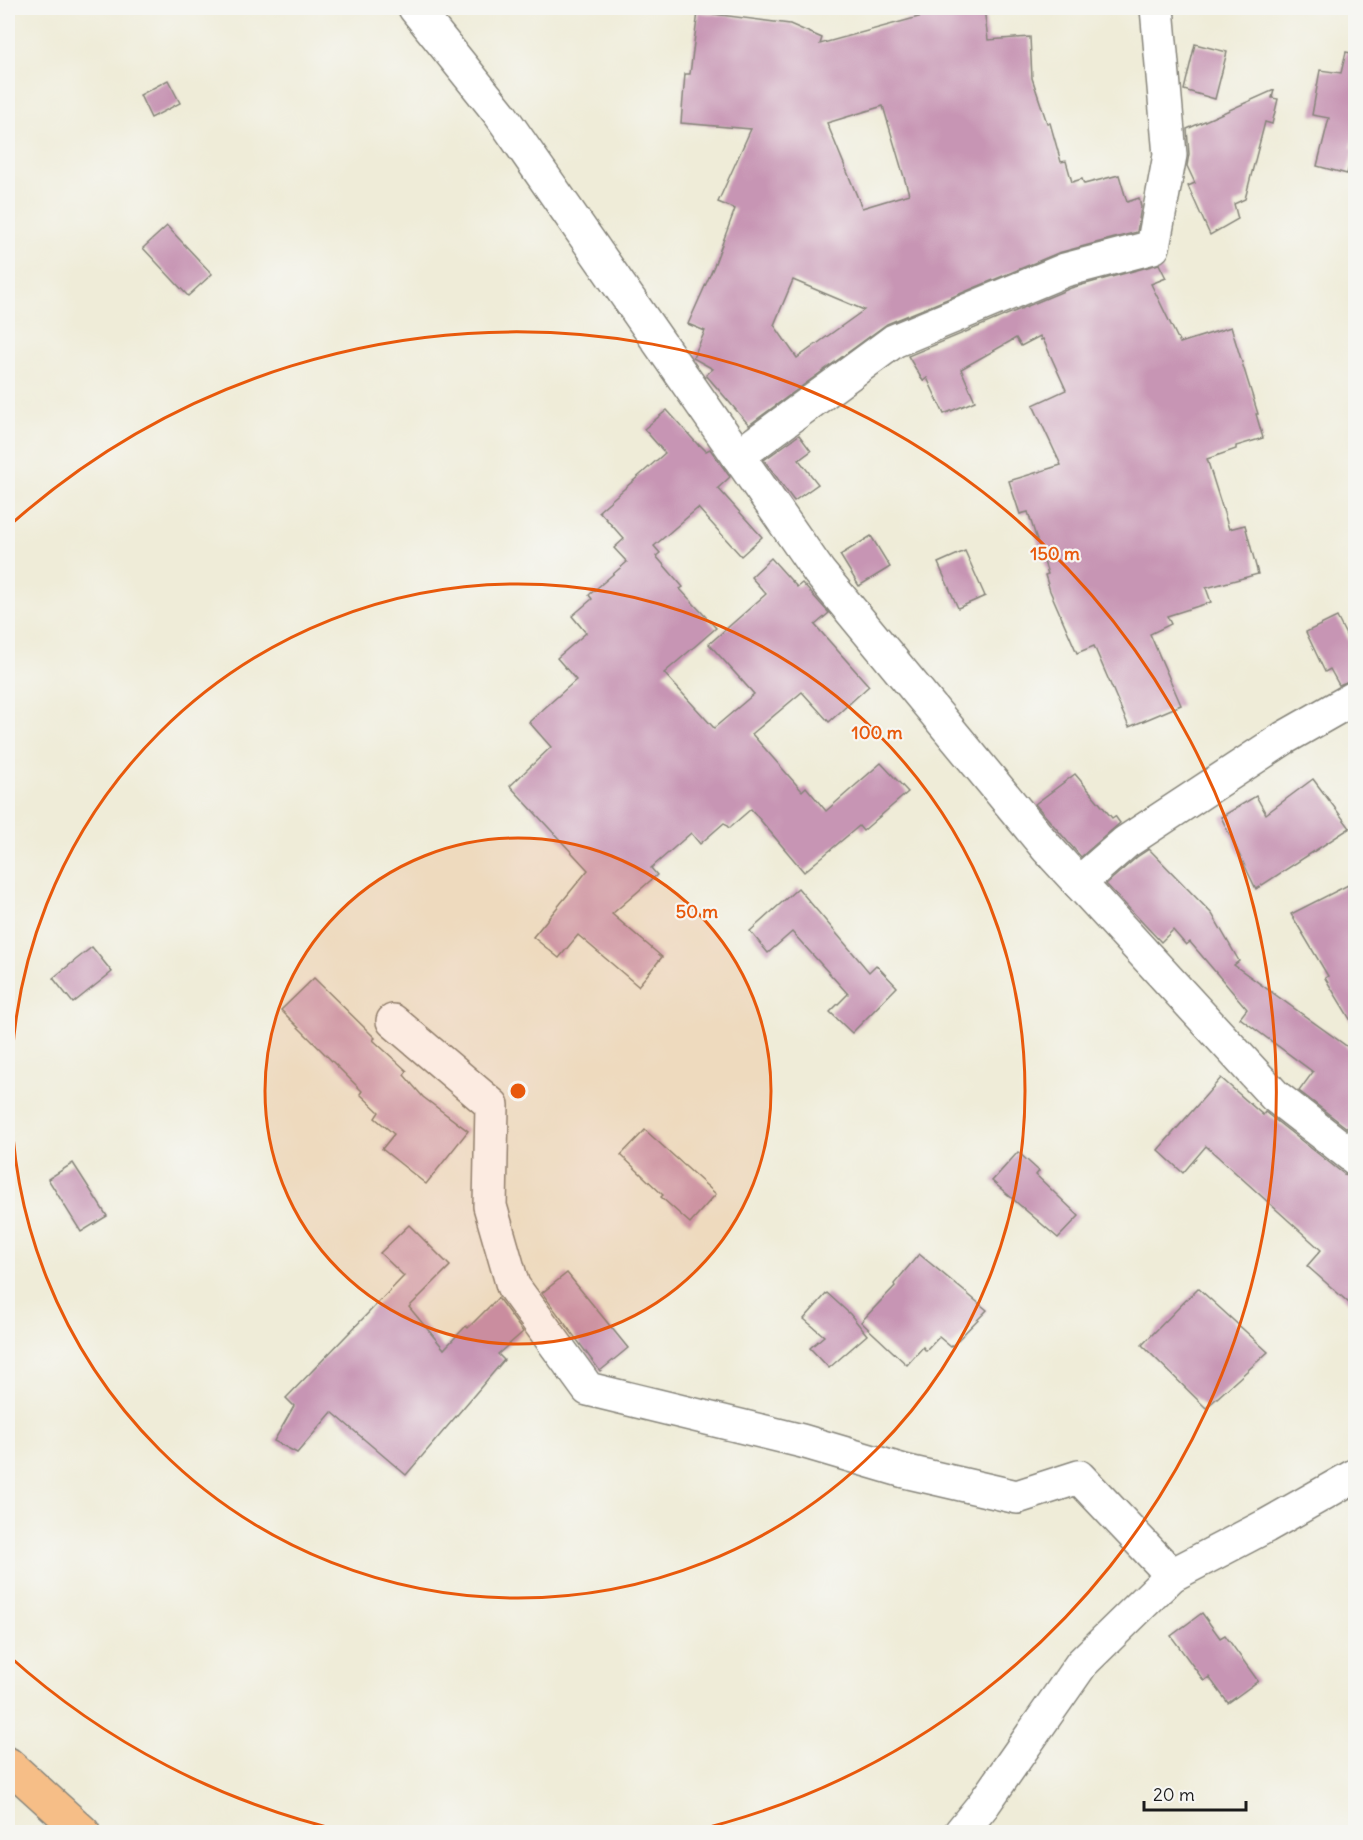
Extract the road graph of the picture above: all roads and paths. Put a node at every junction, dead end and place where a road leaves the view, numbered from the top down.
1 (415, 8) edge
2 (1157, 8) edge
3 (738, 456) junction
4 (1356, 697) edge
5 (1079, 883) junction
6 (393, 1021) dead end
7 (1356, 1159) edge
8 (1356, 1475) edge
9 (1172, 1575) junction
10 (8, 1764) edge
11 (83, 1833) edge
12 (961, 1833) edge

1 - 3 street
2 - 3 street
3 - 5 street
4 - 5 street
5 - 7 street
6 - 9 street
8 - 9 street
9 - 12 street
10 - 11 highway

